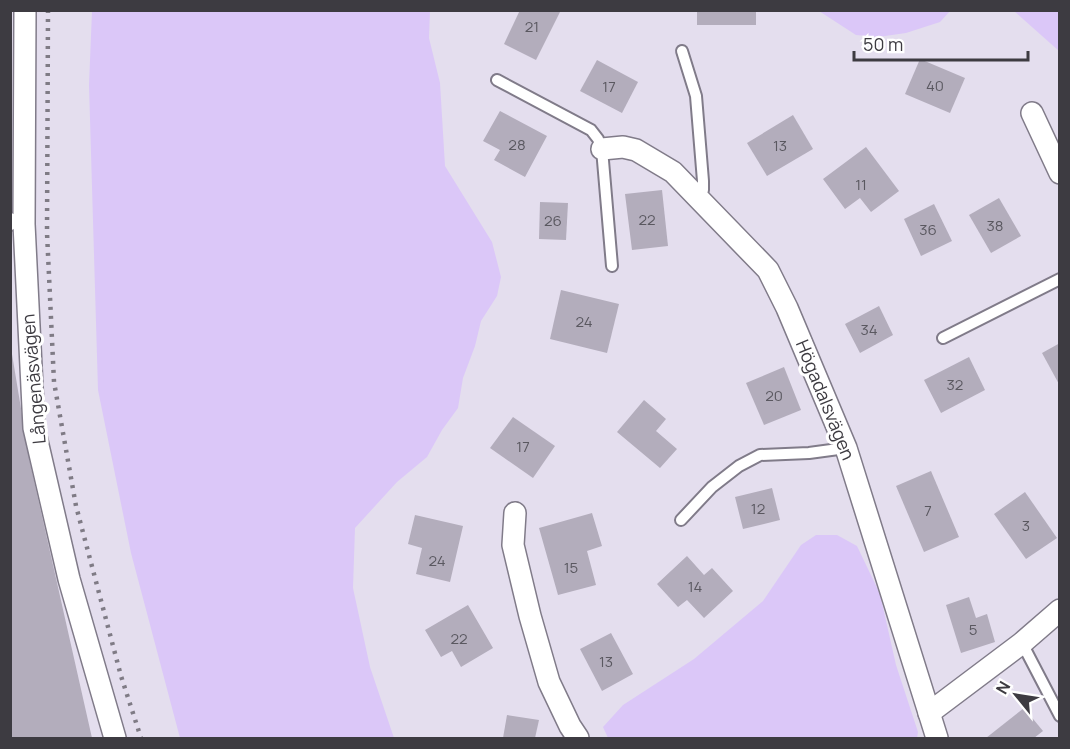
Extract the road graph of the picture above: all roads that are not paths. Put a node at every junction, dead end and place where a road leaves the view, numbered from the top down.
1 (25, 10) edge
2 (682, 51) dead end
3 (497, 80) dead end
4 (1032, 113) dead end
5 (602, 149) junction
6 (1059, 173) edge
7 (698, 196) junction
8 (15, 222) edge
9 (612, 266) dead end
10 (1059, 279) edge
11 (943, 338) dead end
12 (846, 448) junction
13 (515, 513) dead end
14 (681, 520) dead end
15 (1059, 610) edge
16 (1022, 644) junction
17 (929, 712) junction
18 (1059, 716) edge
19 (115, 738) edge
20 (578, 738) edge
21 (937, 738) edge

1 - 8 street, Långenäsvägen
2 - 7 lane
3 - 5 lane
4 - 6 street
5 - 7 street, Högadalsvägen
5 - 9 lane
7 - 12 street, Högadalsvägen
8 - 19 street, Långenäsvägen
10 - 11 lane
12 - 14 lane
12 - 17 street, Högadalsvägen
13 - 20 street
15 - 16 street
16 - 17 street
16 - 18 lane
17 - 21 street, Högadalsvägen

